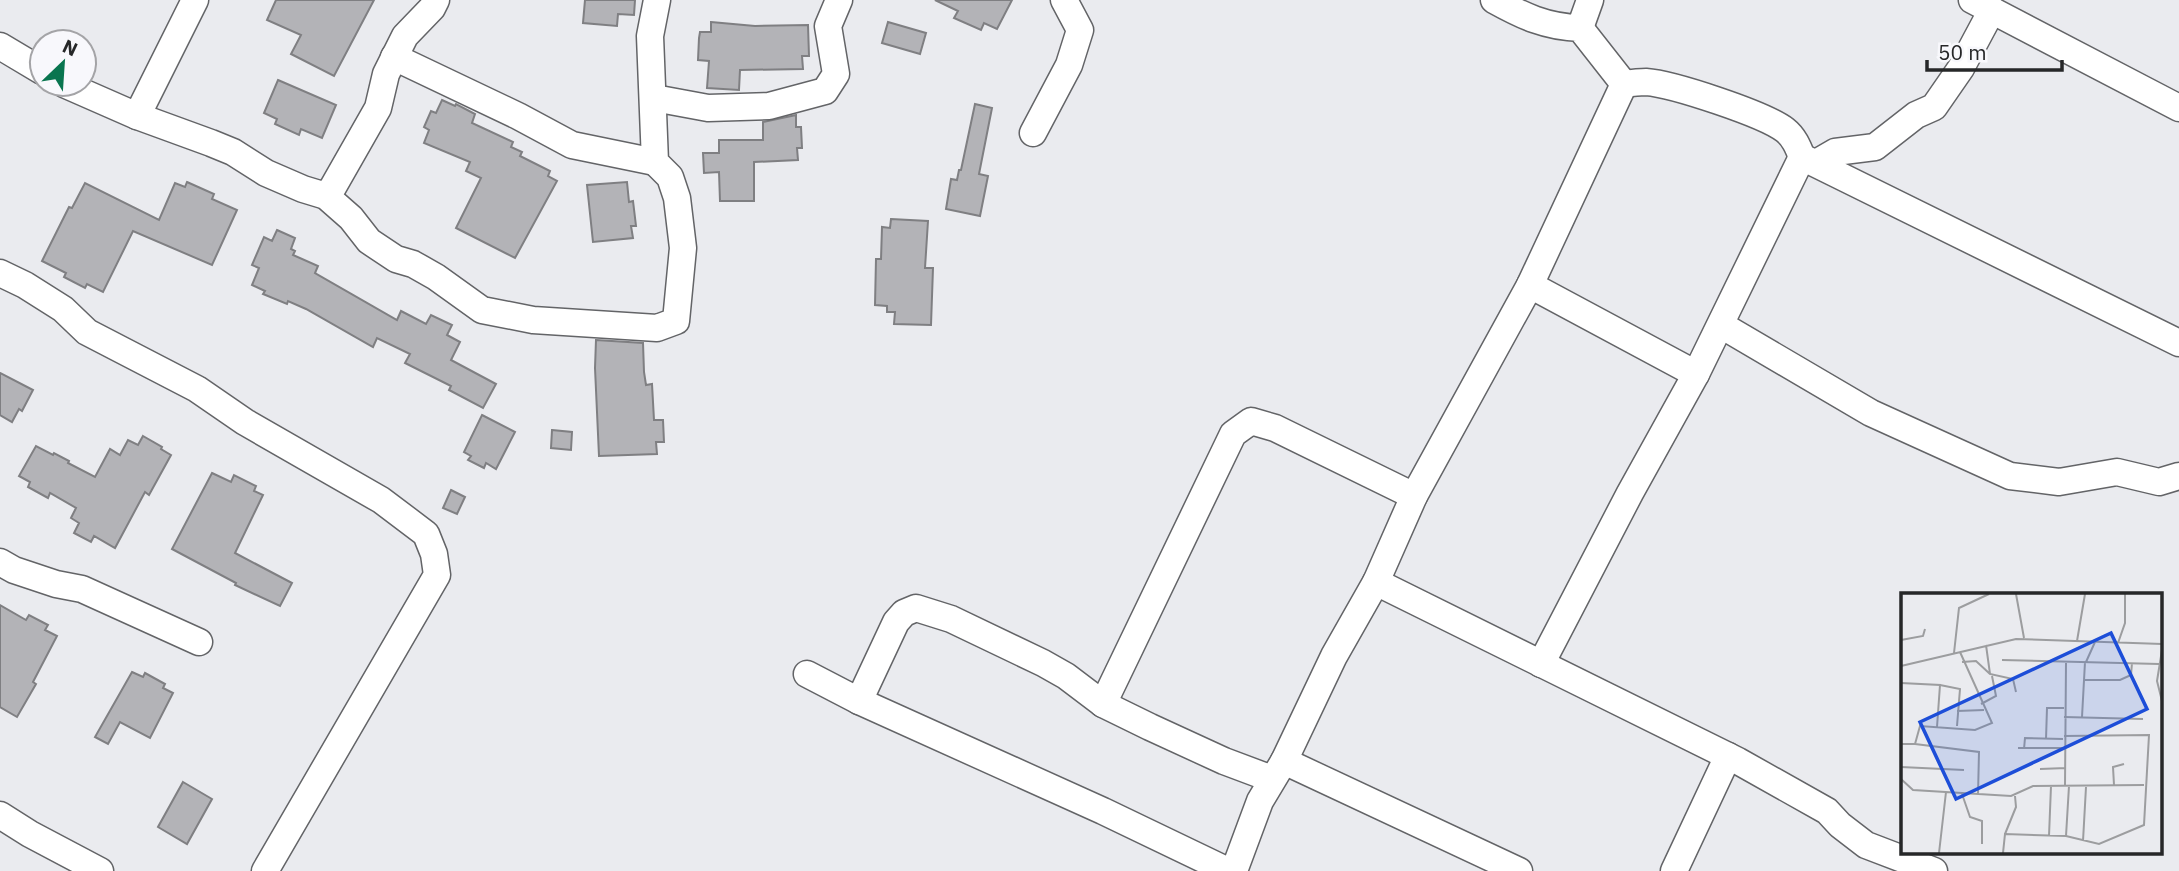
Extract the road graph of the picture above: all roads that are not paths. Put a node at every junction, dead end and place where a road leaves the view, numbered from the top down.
1 (195, 0) edge
2 (436, 0) edge
3 (657, 0) edge
4 (839, 0) edge
5 (1064, 0) edge
6 (1494, 0) edge
7 (1590, 0) edge
8 (1982, 5) edge
9 (1580, 28) junction
10 (0, 46) edge
11 (394, 57) junction
12 (28, 63) edge
13 (1624, 84) junction
14 (96, 98) edge
15 (654, 98) junction
16 (2179, 108) edge
17 (137, 116) junction
18 (1033, 133) dead end
19 (1809, 160) junction
20 (655, 162) junction
21 (326, 196) junction
22 (0, 273) edge
23 (1530, 285) junction
24 (1721, 325) junction
25 (2179, 343) edge
26 (1696, 374) junction
27 (2179, 476) edge
28 (1414, 496) junction
29 (0, 562) edge
30 (1376, 582) junction
31 (198, 642) dead end
32 (1541, 664) junction
33 (807, 674) dead end
34 (859, 701) junction
35 (1103, 704) junction
36 (1728, 756) junction
37 (1278, 770) junction
38 (0, 815) edge
39 (86, 867) edge
40 (265, 871) edge
41 (1228, 871) edge
42 (1234, 871) edge
43 (1519, 871) edge
44 (1674, 871) edge
45 (1934, 871) edge

1 - 17 street
2 - 11 street
3 - 15 street
4 - 15 street
5 - 18 street
6 - 9 street
7 - 9 street
8 - 16 street
8 - 19 street
9 - 13 street
10 - 12 street
11 - 20 street
11 - 21 street
13 - 19 street
13 - 23 street
14 - 17 street
15 - 20 street
17 - 21 street
19 - 24 street
19 - 25 street
20 - 21 street
22 - 40 street
23 - 26 street
23 - 28 street
24 - 26 street
24 - 27 street
26 - 32 street
28 - 30 street
28 - 35 street
29 - 31 street
30 - 32 street
30 - 37 street
32 - 36 street
33 - 34 street
34 - 35 street
34 - 41 street
35 - 37 street
36 - 44 street
36 - 45 street
37 - 42 street
37 - 43 street
38 - 39 street

